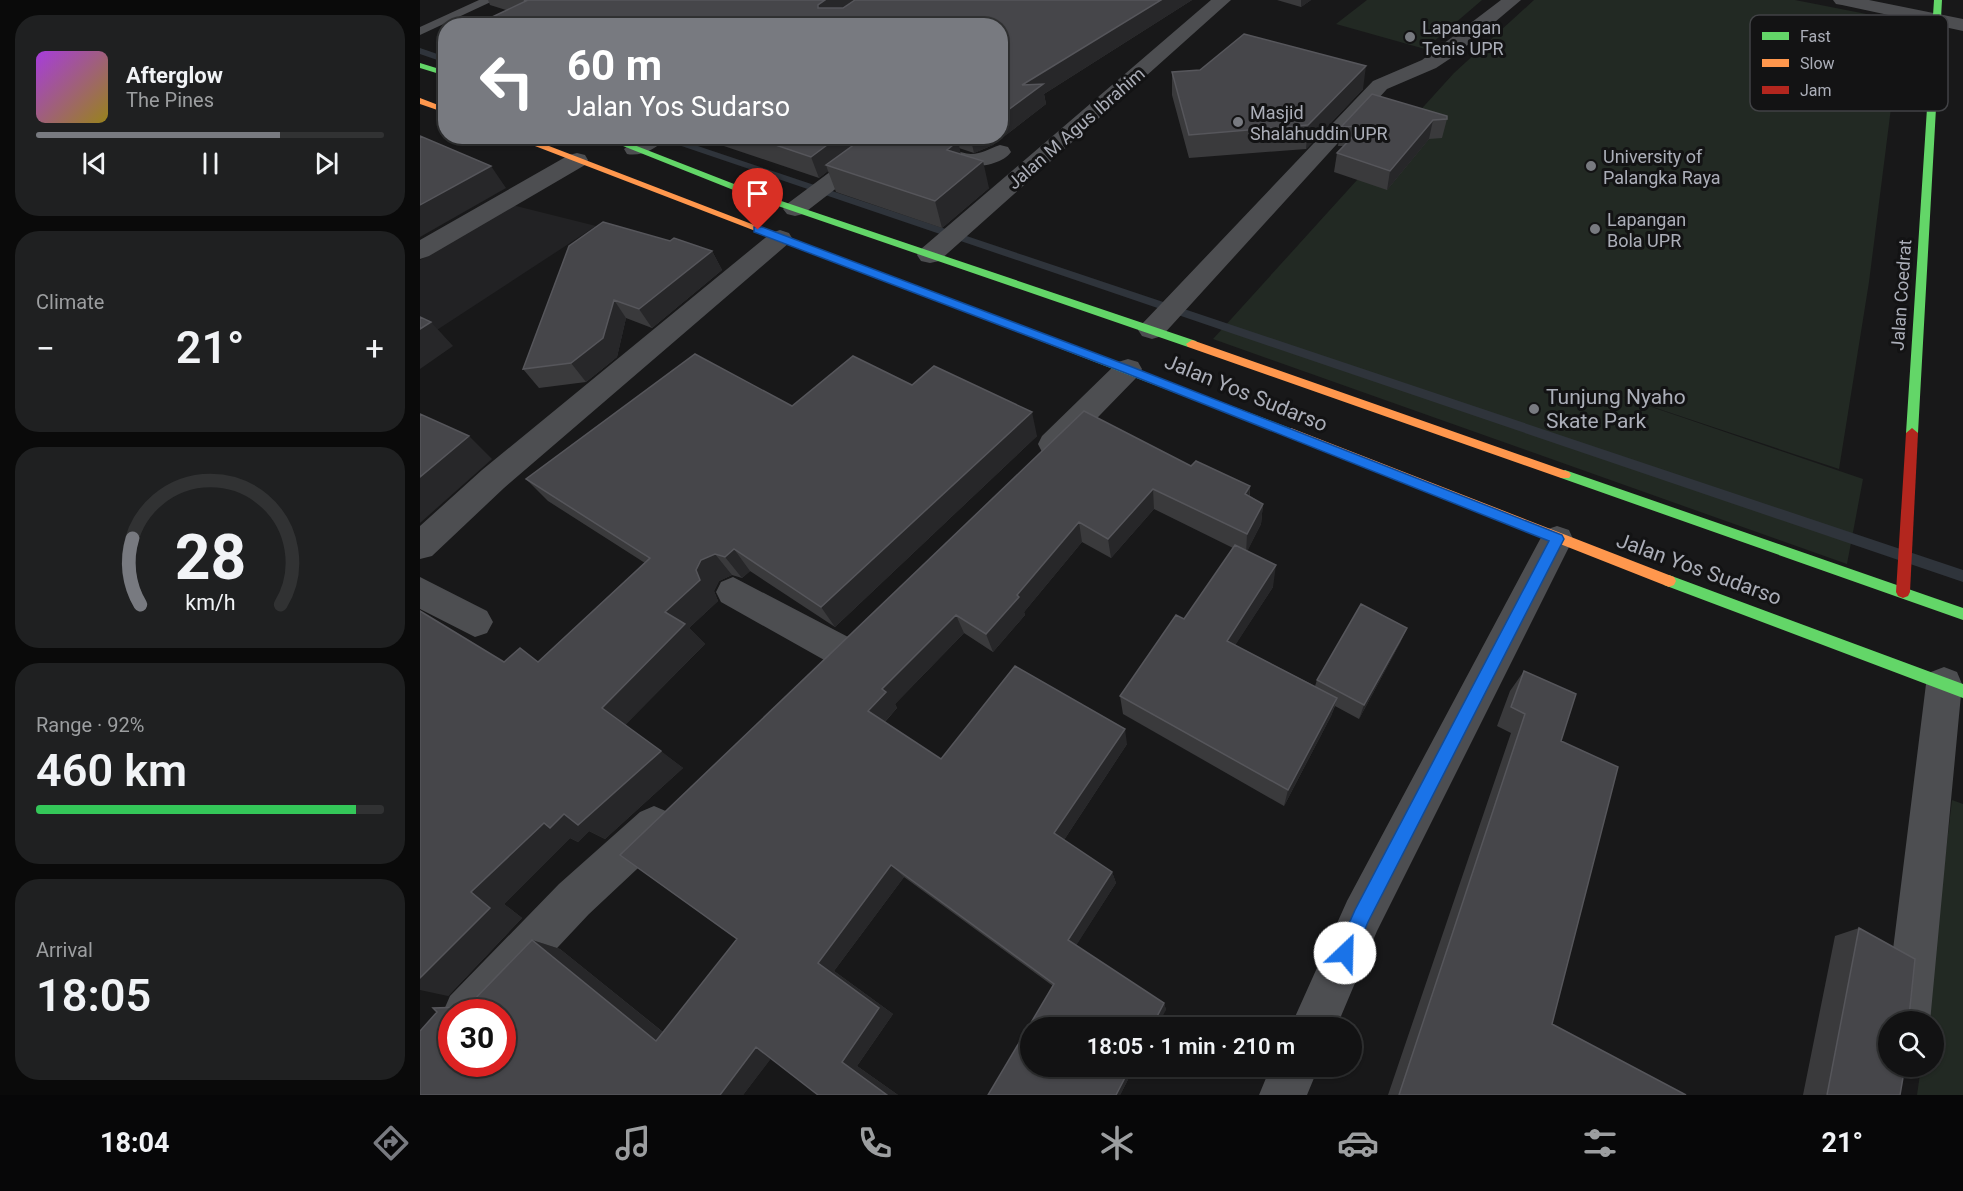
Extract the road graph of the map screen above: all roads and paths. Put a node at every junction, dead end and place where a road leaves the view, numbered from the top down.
1 (489, 0) edge
2 (1222, 0) edge
3 (1512, 0) edge
4 (1842, 0) edge
5 (1938, 0) edge
6 (1916, 15) edge
7 (1936, 15) edge
8 (449, 18) edge
9 (1948, 21) edge
10 (438, 23) edge
11 (1963, 24) edge
12 (420, 31) edge
13 (420, 65) edge
14 (438, 71) edge
15 (420, 102) edge
16 (438, 108) edge
17 (1931, 111) edge
18 (534, 144) edge
19 (651, 144) edge
20 (897, 144) edge
21 (916, 144) edge
22 (1000, 152) dead end
23 (577, 160) junction
24 (795, 209) junction
25 (780, 238) junction
26 (420, 251) edge
27 (930, 255) junction
28 (1152, 330) junction
29 (1128, 369) junction
30 (1029, 468) edge
31 (1557, 539) junction
32 (420, 546) edge
33 (420, 592) edge
34 (734, 592) dead end
35 (1903, 592) junction
36 (1963, 614) edge
37 (475, 622) dead end
38 (864, 626) edge
39 (1954, 687) edge
40 (677, 805) edge
41 (479, 999) edge
42 (1909, 1011) edge
43 (1318, 1017) edge
44 (1291, 1077) edge
45 (1283, 1095) edge

1 - 8 lane
2 - 27 street, Jalan M Agus Ibrahim
3 - 28 street
4 - 6 street
5 - 7 main road, Jalan Coedrat
9 - 11 street
10 - 12 lane
13 - 14 main road
15 - 16 main road
17 - 35 main road, Jalan Coedrat
18 - 23 main road, Jalan Yos Sudarso
19 - 24 main road, Jalan Yos Sudarso
20 - 24 street
21 - 22 street
23 - 25 main road, Jalan Yos Sudarso
23 - 26 street
24 - 27 main road, Jalan Yos Sudarso
25 - 29 main road, Jalan Yos Sudarso
25 - 32 street
27 - 28 main road, Jalan Yos Sudarso
28 - 35 main road, Jalan Yos Sudarso
29 - 30 street
29 - 31 main road, Jalan Yos Sudarso
31 - 39 main road, Jalan Yos Sudarso
31 - 43 street
33 - 37 street
34 - 38 street
35 - 36 main road, Jalan Yos Sudarso
39 - 42 street
40 - 41 street
44 - 45 street

